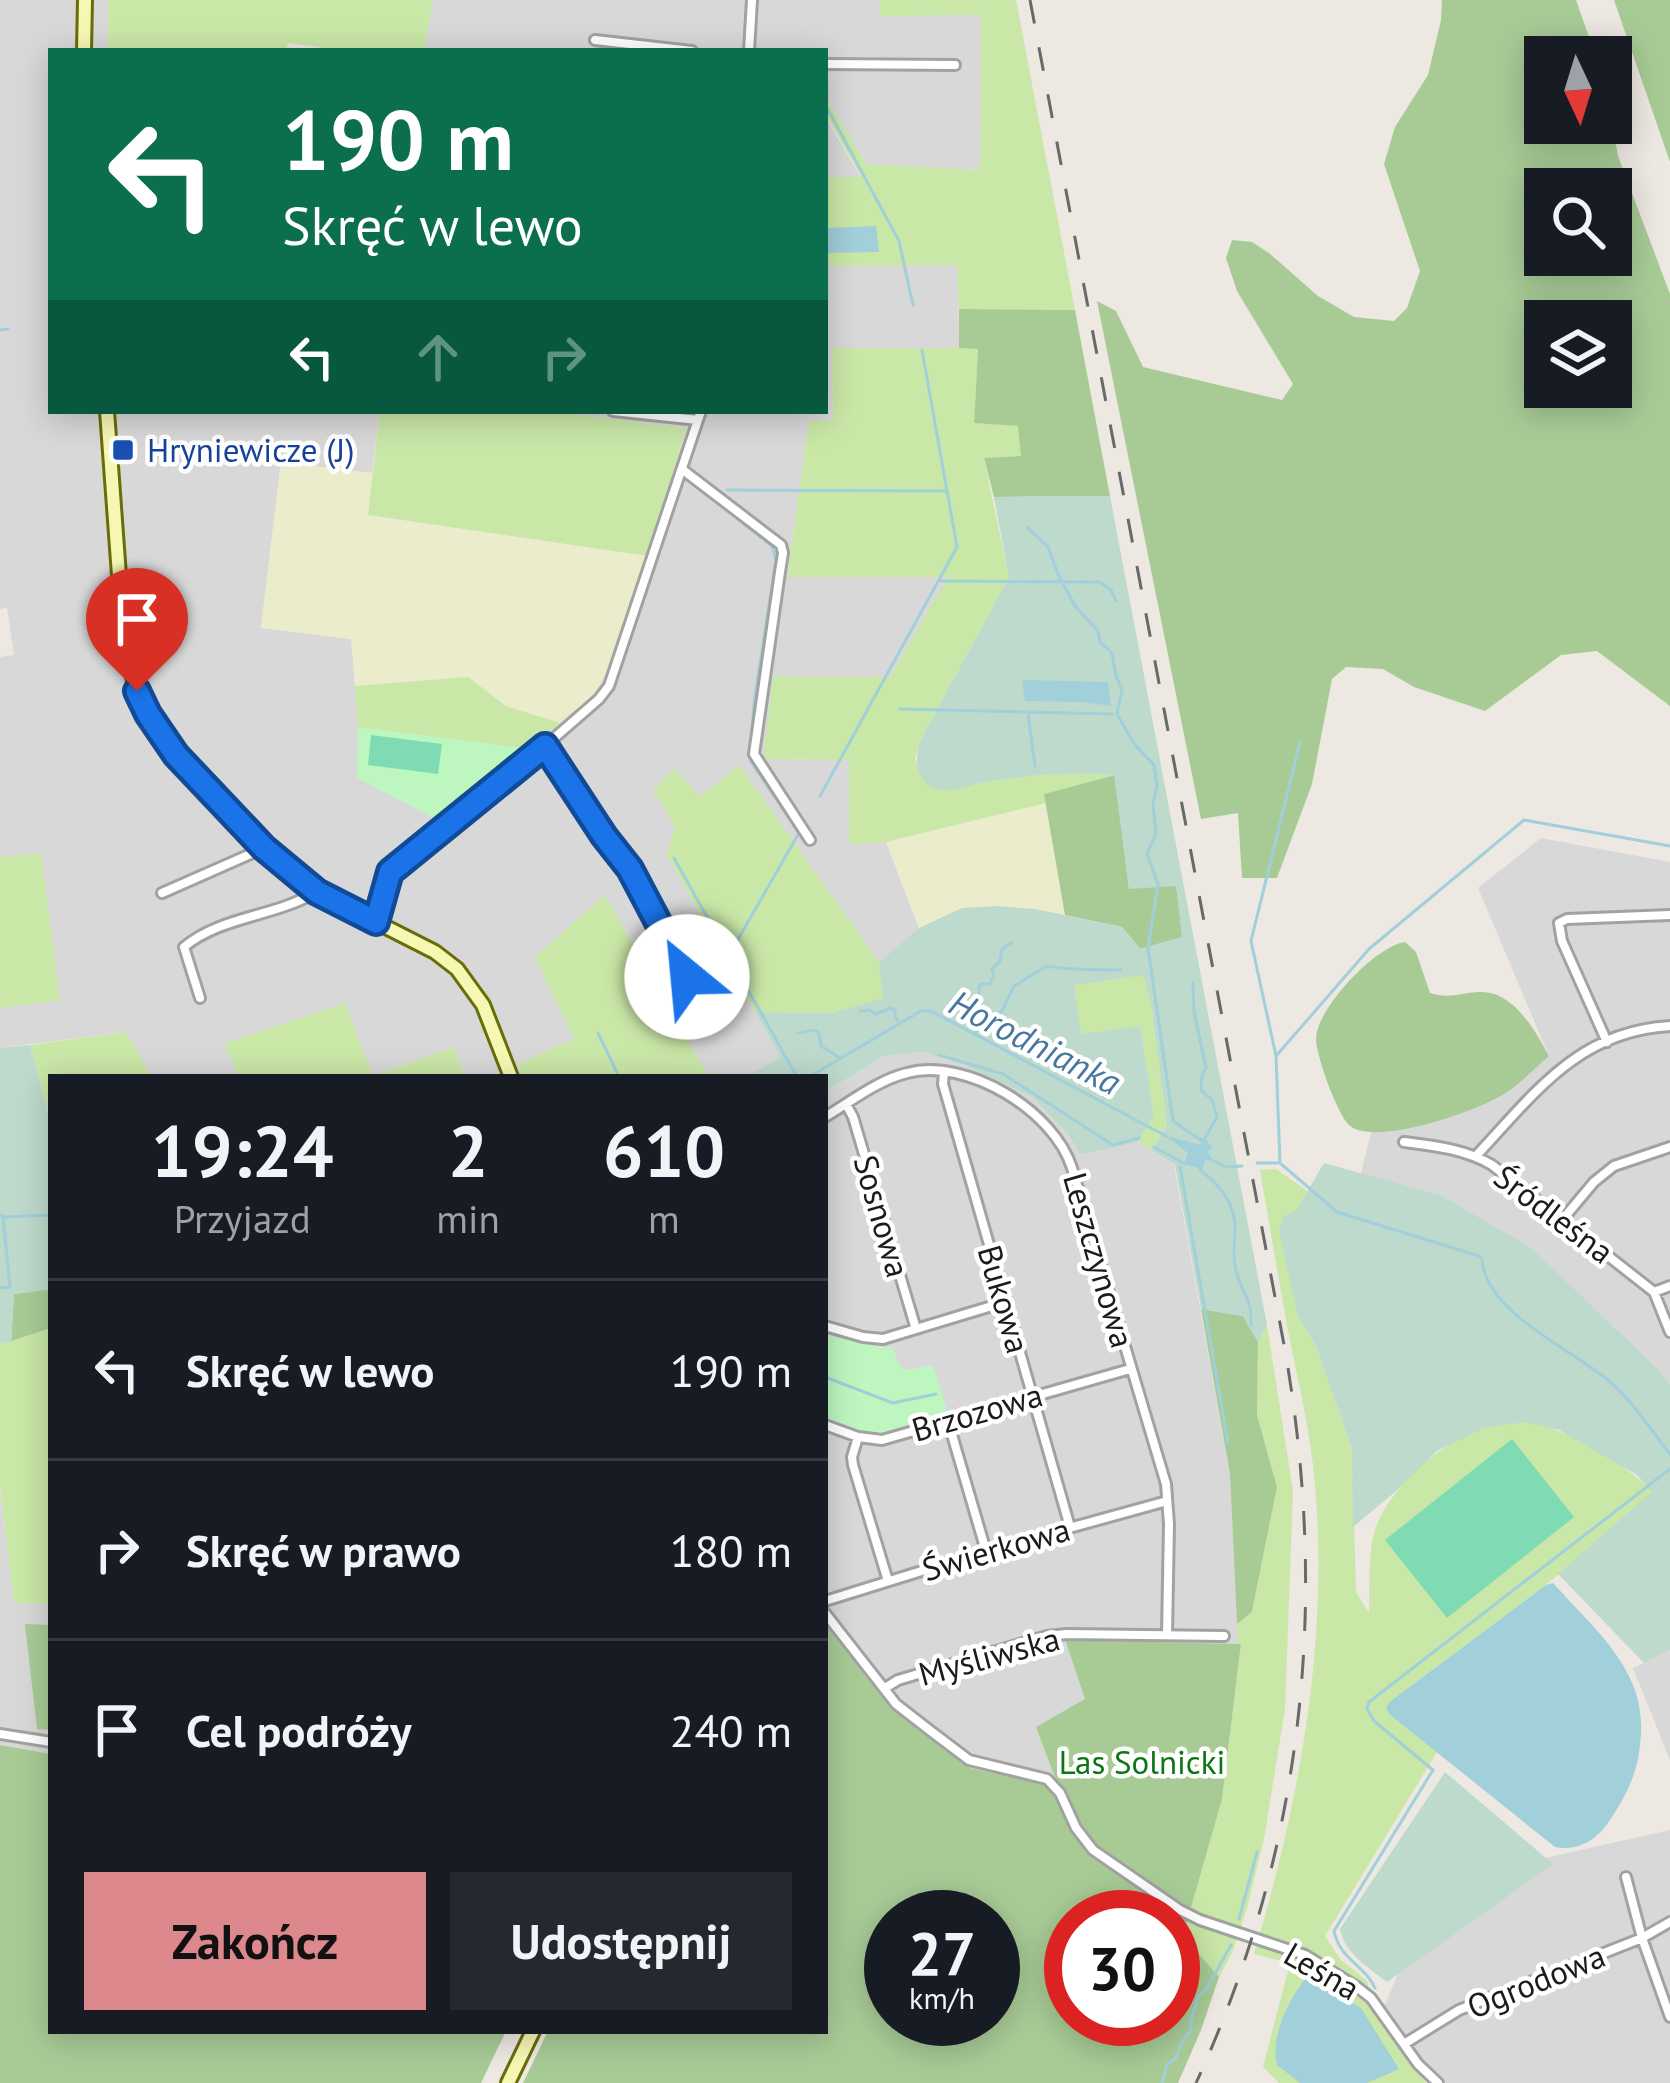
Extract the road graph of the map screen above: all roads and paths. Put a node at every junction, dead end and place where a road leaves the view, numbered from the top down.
1 (85, 0) edge
2 (752, 0) edge
3 (596, 40) dead end
4 (84, 48) edge
5 (666, 48) edge
6 (749, 48) edge
7 (828, 64) edge
8 (955, 64) dead end
9 (107, 414) edge
10 (665, 414) edge
11 (700, 416) edge
12 (683, 470) junction
13 (545, 746) junction
14 (810, 840) dead end
15 (264, 848) junction
16 (317, 892) junction
17 (162, 893) dead end
18 (1670, 915) edge
19 (376, 922) junction
20 (200, 998) dead end
21 (706, 1013) dead end
22 (1670, 1026) edge
23 (1607, 1042) junction
24 (944, 1071) junction
25 (510, 1074) edge
26 (846, 1104) junction
27 (828, 1115) edge
28 (1404, 1142) dead end
29 (1670, 1147) edge
30 (1476, 1156) junction
31 (1563, 1219) junction
32 (1670, 1286) edge
33 (1654, 1292) junction
34 (1005, 1302) junction
35 (828, 1326) edge
36 (916, 1329) junction
37 (1670, 1332) edge
38 (1130, 1369) junction
39 (1032, 1396) junction
40 (948, 1421) junction
41 (828, 1426) edge
42 (858, 1437) junction
43 (1167, 1501) junction
44 (1070, 1527) junction
45 (986, 1551) junction
46 (888, 1581) junction
47 (828, 1599) edge
48 (828, 1617) edge
49 (1167, 1635) junction
50 (1223, 1636) dead end
51 (885, 1688) junction
52 (0, 1734) edge
53 (48, 1742) edge
54 (1626, 1877) dead end
55 (1670, 1922) edge
56 (1642, 1938) junction
57 (1670, 2017) edge
58 (532, 2034) edge
59 (1404, 2044) junction
60 (508, 2083) edge
61 (1438, 2083) edge

1 - 4 street
2 - 6 street
3 - 5 street
7 - 8 street
9 - 15 street
10 - 11 street
11 - 12 street
12 - 13 street
12 - 14 street
13 - 19 street
13 - 21 street
15 - 16 street
15 - 17 street
16 - 19 street
16 - 20 street
18 - 23 street
19 - 25 street
22 - 23 street
23 - 30 street
24 - 26 street
24 - 34 street, Bukowa
24 - 38 street, Leszczynowa
26 - 27 street
26 - 36 street, Sosnowa
28 - 30 street, Śródleśna
29 - 31 street
30 - 31 street, Śródleśna
31 - 33 street, Śródleśna
32 - 33 street
33 - 37 street, Śródleśna
34 - 36 street
34 - 39 street, Bukowa
35 - 36 street
38 - 39 street, Brzozowa
38 - 43 street, Leszczynowa
39 - 40 street, Brzozowa
39 - 44 street, Bukowa
40 - 42 street, Brzozowa
40 - 45 street
41 - 42 street, Brzozowa
42 - 46 street
43 - 44 street, Świerkowa
43 - 49 street
44 - 45 street, Świerkowa
45 - 46 street, Świerkowa
46 - 47 street, Świerkowa
48 - 51 street
49 - 50 street, Myśliwska
49 - 51 street, Myśliwska
51 - 59 street, Leśna
52 - 53 street
54 - 56 street
55 - 56 street, Ogrodowa
56 - 57 street
56 - 59 street, Ogrodowa
58 - 60 street
59 - 61 street, Leśna

